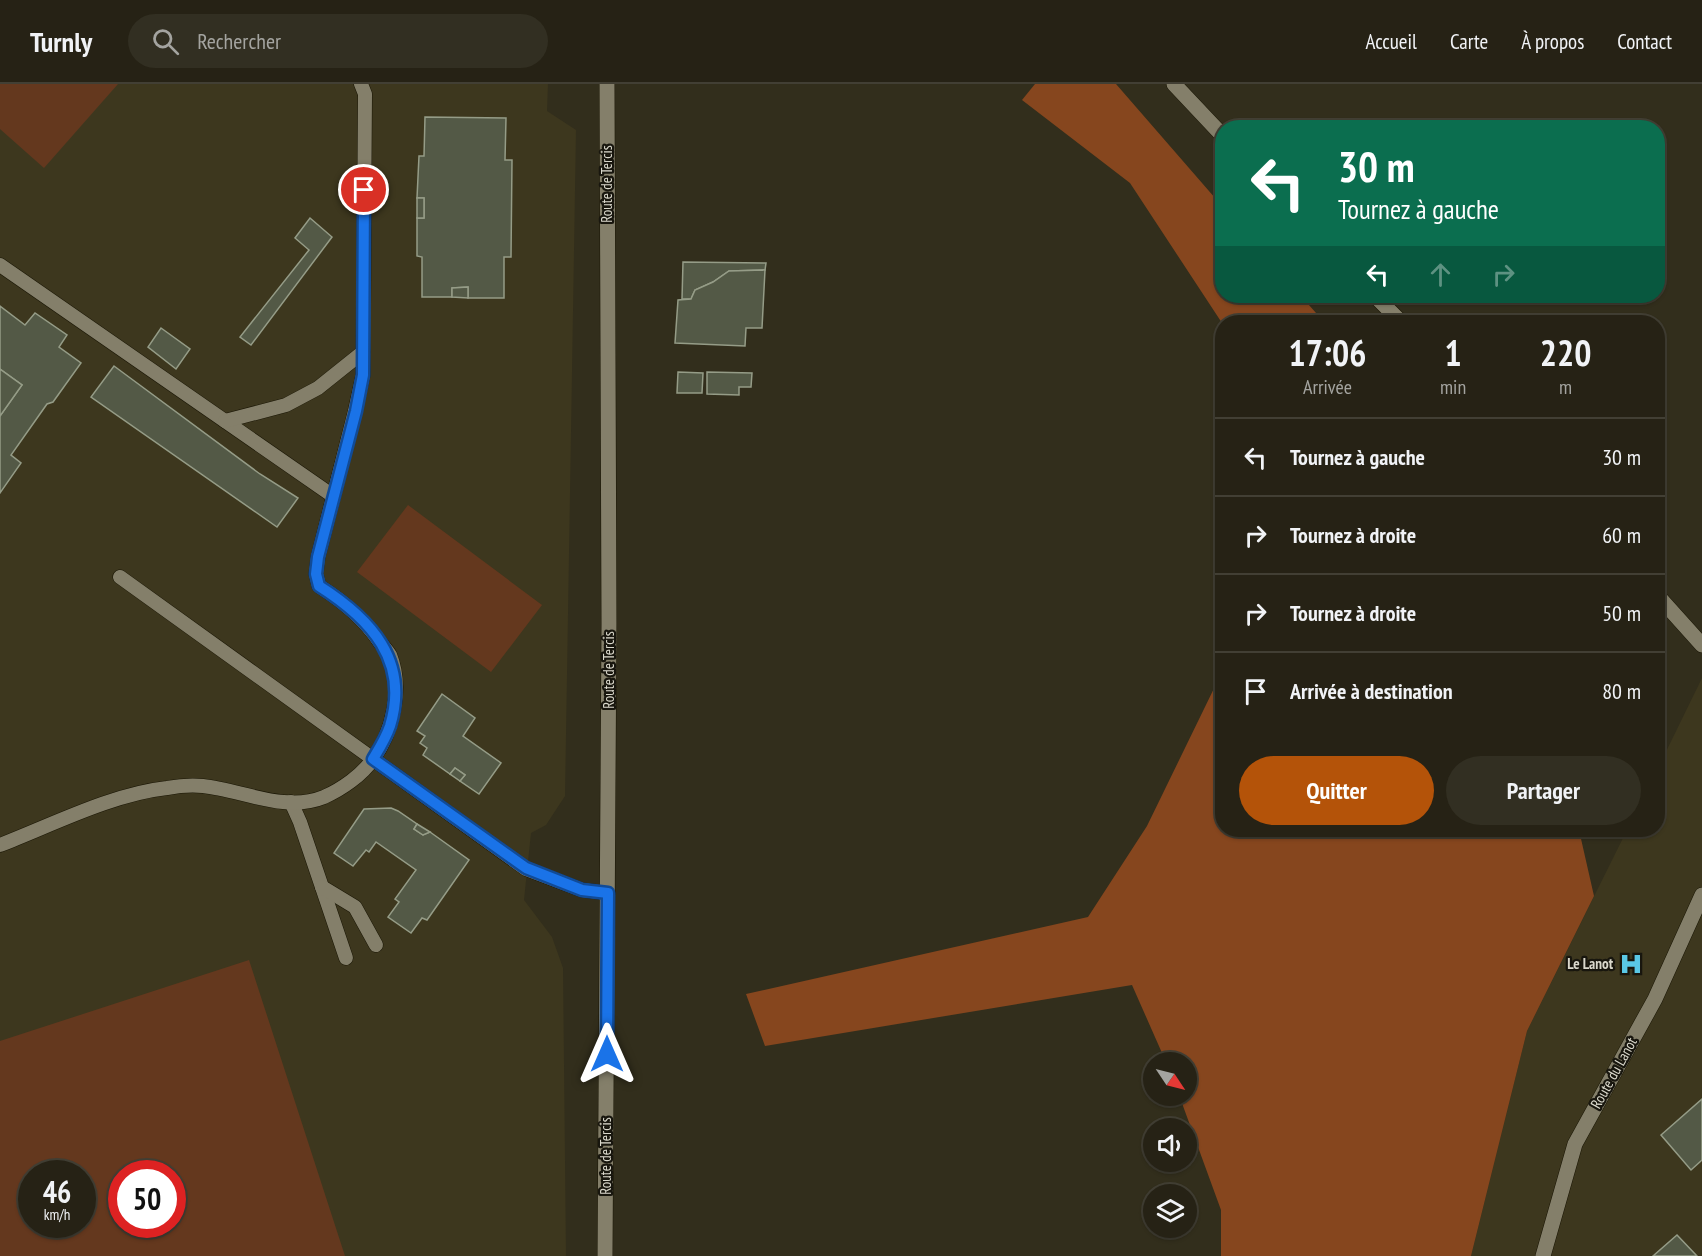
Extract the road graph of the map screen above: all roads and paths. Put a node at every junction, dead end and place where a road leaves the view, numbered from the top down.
1 (361, 84) edge
2 (607, 84) edge
3 (1174, 84) edge
4 (1215, 128) edge
5 (0, 265) edge
6 (1383, 303) edge
7 (1394, 315) edge
8 (363, 352) junction
9 (225, 422) junction
10 (333, 496) junction
11 (120, 577) dead end
12 (1665, 604) edge
13 (1702, 645) edge
14 (373, 759) junction
15 (291, 802) junction
16 (0, 845) edge
17 (322, 887) junction
18 (608, 893) junction
19 (1702, 895) edge
20 (376, 945) dead end
21 (346, 958) dead end
22 (605, 1256) edge
23 (1543, 1256) edge

1 - 8 lane
2 - 18 main road, Route de Tercis
3 - 4 main road
5 - 9 lane
6 - 7 main road
8 - 9 lane
8 - 10 lane
9 - 10 lane
10 - 14 lane
11 - 14 lane
12 - 13 main road
14 - 15 lane
14 - 18 lane
15 - 16 lane
15 - 17 lane
17 - 20 lane
17 - 21 lane
18 - 22 main road, Route de Tercis
19 - 23 main road, Route du Lanot

